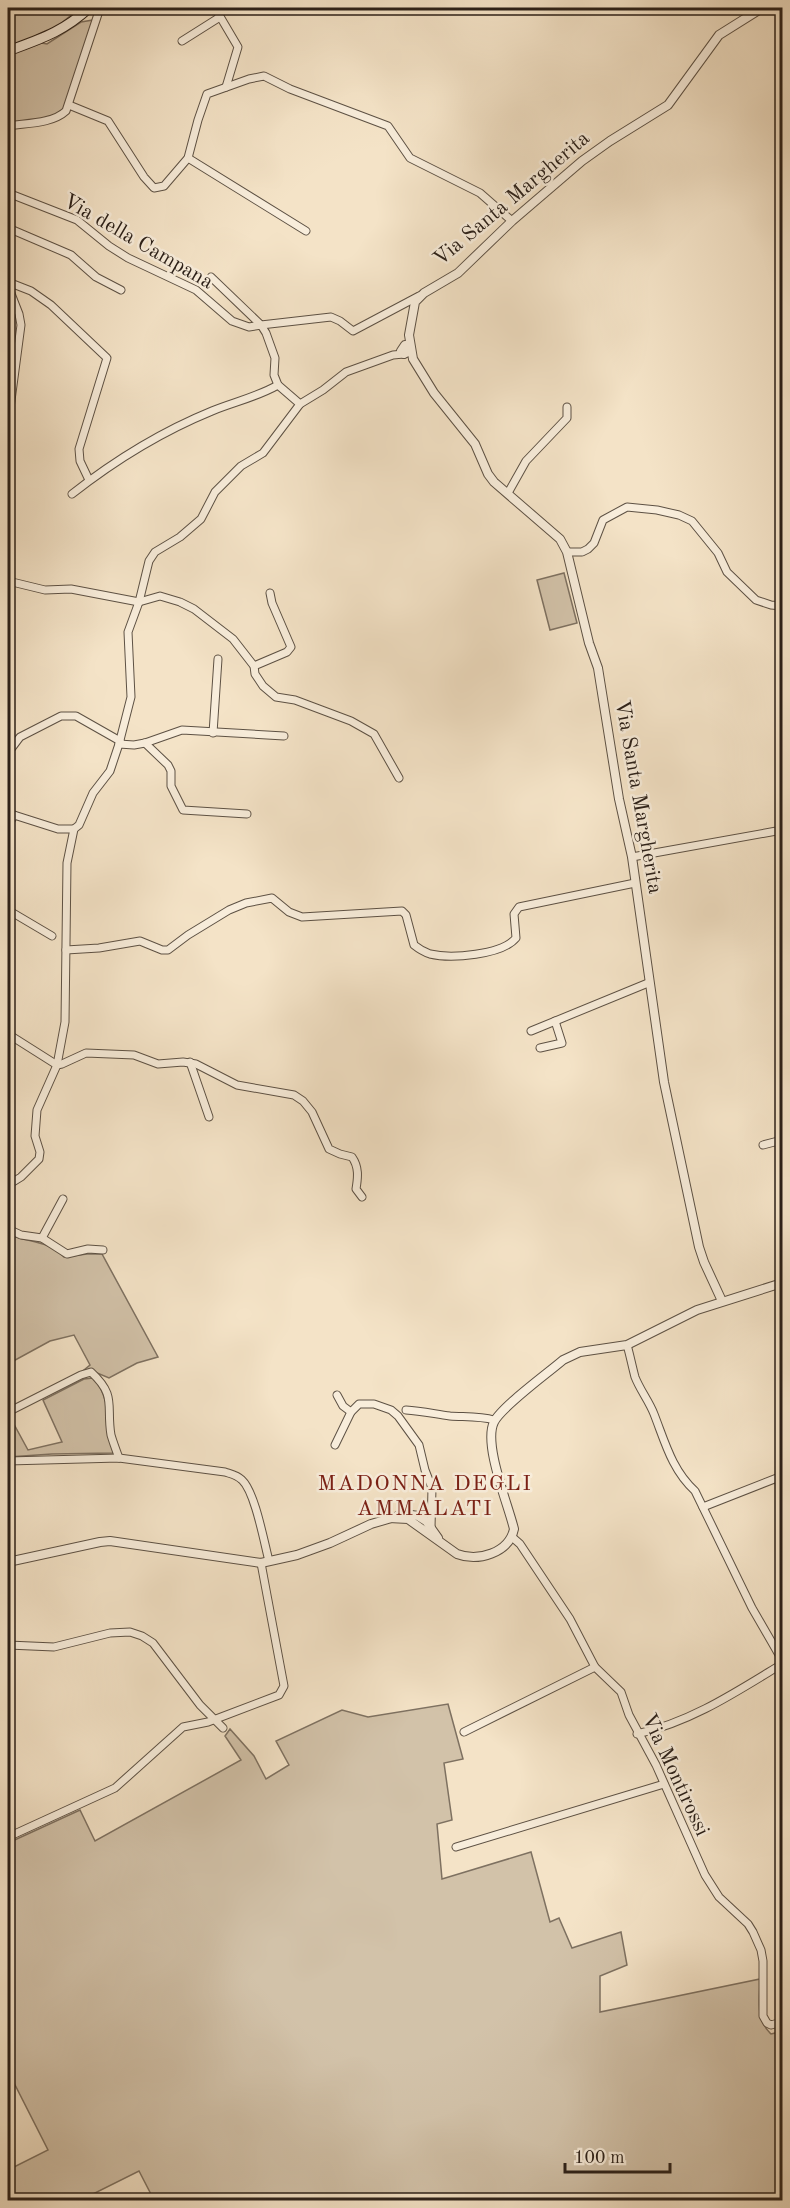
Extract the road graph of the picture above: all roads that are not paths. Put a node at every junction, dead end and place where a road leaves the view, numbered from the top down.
1 (89, 8) edge
2 (100, 8) edge
3 (214, 8) edge
4 (762, 8) edge
5 (220, 17) junction
6 (182, 41) dead end
7 (8, 51) edge
8 (226, 87) junction
9 (69, 105) junction
10 (8, 126) edge
11 (188, 158) junction
12 (8, 193) edge
13 (512, 220) junction
14 (8, 228) edge
15 (306, 231) dead end
16 (211, 278) dead end
17 (8, 284) edge
18 (121, 290) dead end
19 (419, 296) junction
20 (403, 303) junction
21 (412, 310) junction
22 (261, 325) junction
23 (406, 348) junction
24 (11, 361) edge
25 (278, 386) junction
26 (300, 404) junction
27 (567, 407) dead end
28 (8, 423) edge
29 (89, 480) junction
30 (72, 494) dead end
31 (508, 494) junction
32 (567, 552) junction
33 (8, 581) edge
34 (270, 593) dead end
35 (139, 602) junction
36 (783, 606) edge
37 (218, 659) dead end
38 (254, 666) junction
39 (213, 733) junction
40 (284, 736) dead end
41 (119, 742) junction
42 (145, 743) junction
43 (8, 753) edge
44 (399, 778) dead end
45 (11, 814) edge
46 (248, 814) dead end
47 (8, 826) edge
48 (74, 829) junction
49 (783, 831) edge
50 (632, 857) junction
51 (635, 883) junction
52 (8, 910) edge
53 (52, 936) dead end
54 (66, 950) junction
55 (648, 983) junction
56 (555, 1021) junction
57 (531, 1031) dead end
58 (8, 1034) edge
59 (540, 1048) dead end
60 (190, 1062) junction
61 (57, 1065) junction
62 (209, 1117) dead end
63 (783, 1140) edge
64 (763, 1145) dead end
65 (8, 1185) edge
66 (362, 1197) dead end
67 (63, 1199) dead end
68 (8, 1229) edge
69 (42, 1238) junction
70 (103, 1250) dead end
71 (783, 1282) edge
72 (722, 1301) junction
73 (627, 1345) junction
74 (337, 1395) dead end
75 (406, 1410) dead end
76 (8, 1412) edge
77 (351, 1412) junction
78 (494, 1420) junction
79 (335, 1444) dead end
80 (119, 1458) junction
81 (8, 1461) edge
82 (783, 1476) edge
83 (703, 1507) junction
84 (433, 1512) junction
85 (422, 1523) junction
86 (512, 1537) junction
87 (8, 1562) edge
88 (265, 1562) junction
89 (8, 1645) edge
90 (783, 1662) edge
91 (595, 1667) junction
92 (213, 1719) junction
93 (223, 1728) dead end
94 (464, 1731) dead end
95 (637, 1734) junction
96 (664, 1784) junction
97 (8, 1837) edge
98 (456, 1847) dead end
99 (783, 2022) edge

1 - 7 main road
2 - 9 street
3 - 5 street
4 - 13 street, Via Santa Margherita
5 - 6 street
5 - 8 street
8 - 11 street
8 - 13 street
9 - 10 street
9 - 11 street
11 - 15 street
12 - 22 street, Via della Campana
13 - 19 street, Via Santa Margherita
14 - 18 street
16 - 22 street
17 - 24 street
17 - 29 street
19 - 20 street
19 - 21 street
20 - 21 street
20 - 22 street, Via della Campana
21 - 23 street
22 - 25 street
23 - 26 street
23 - 31 street, Via Santa Margherita
24 - 28 street
25 - 26 street
25 - 29 street
26 - 35 street
27 - 31 street
29 - 30 street
31 - 32 street, Via Santa Margherita
32 - 36 street
32 - 50 street, Via Santa Margherita
33 - 35 street
34 - 38 street
35 - 38 street
35 - 41 street
37 - 39 street
38 - 44 street
39 - 40 street
39 - 42 street
41 - 42 street
41 - 43 street
41 - 48 street
42 - 46 street
45 - 47 street
45 - 48 street
48 - 54 street
49 - 50 street
50 - 51 street, Via Santa Margherita
51 - 54 street
51 - 55 street, Via Santa Margherita
52 - 53 street
54 - 61 street
55 - 56 street
55 - 72 street, Via Santa Margherita
56 - 57 street
56 - 59 street
58 - 61 street
60 - 61 street
60 - 62 street
60 - 66 street
61 - 65 street
63 - 64 street
67 - 69 street
68 - 69 street
69 - 70 street
71 - 72 street
72 - 73 street
73 - 78 street
73 - 83 street
74 - 77 street
75 - 78 street
76 - 80 street
77 - 79 street
77 - 84 street
78 - 86 street
80 - 81 street
80 - 88 street
82 - 83 street
83 - 90 street
84 - 85 street
84 - 85 street
85 - 86 street
85 - 88 street
86 - 91 street, Via Montirossi
87 - 88 street
88 - 92 street
89 - 92 street
90 - 95 street
91 - 94 street
91 - 95 street, Via Montirossi
92 - 93 street
92 - 97 street
95 - 96 street, Via Montirossi
96 - 98 street
96 - 99 street, Via Montirossi

